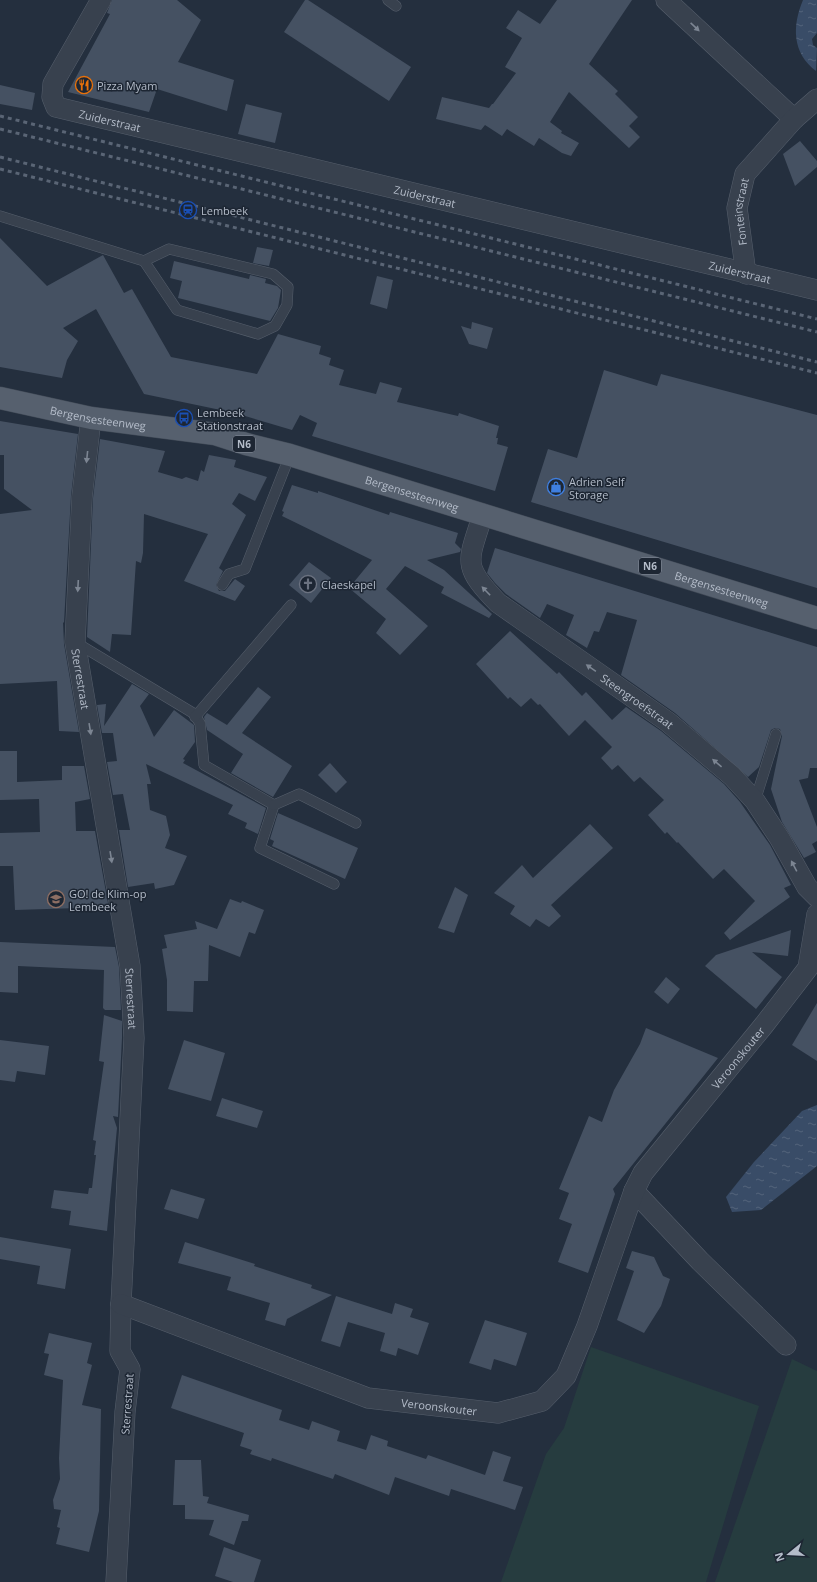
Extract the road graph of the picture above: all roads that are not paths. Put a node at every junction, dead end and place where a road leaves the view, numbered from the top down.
1 (100, 0) edge
2 (666, 0) edge
3 (816, 101) edge
4 (794, 119) junction
5 (0, 216) edge
6 (144, 261) junction
7 (746, 274) junction
8 (817, 290) edge
9 (0, 398) edge
10 (91, 418) junction
11 (290, 455) junction
12 (483, 514) junction
13 (222, 585) dead end
14 (291, 605) dead end
15 (817, 618) edge
16 (75, 642) junction
17 (195, 717) junction
18 (776, 734) dead end
19 (755, 801) junction
20 (274, 805) junction
21 (356, 823) dead end
22 (334, 884) dead end
23 (817, 897) edge
24 (817, 914) edge
25 (634, 1190) junction
26 (121, 1304) junction
27 (786, 1345) dead end
28 (116, 1582) edge

1 - 7 street, Zuiderstraat
2 -> 4 street
3 - 4 street, Fonteinstraat
4 - 7 street, Fonteinstraat
5 - 6 lane
6 - 6 lane
7 - 8 street, Zuiderstraat
9 - 10 main road, Bergensesteenweg / N6
10 - 11 main road, Bergensesteenweg / N6
10 -> 16 street, Sterrestraat
11 - 12 main road, Bergensesteenweg / N6
11 - 13 lane
12 - 15 main road, Bergensesteenweg / N6
19 -> 12 street, Steengroefstraat
14 - 17 lane
16 - 17 lane
16 -> 26 street, Sterrestraat
17 - 20 lane
18 - 19 lane
23 -> 19 street, Steengroefstraat
20 - 21 lane
20 - 22 lane
24 - 25 street, Veroonskouter
25 - 26 street, Veroonskouter
25 - 27 street
26 - 28 street, Sterrestraat

